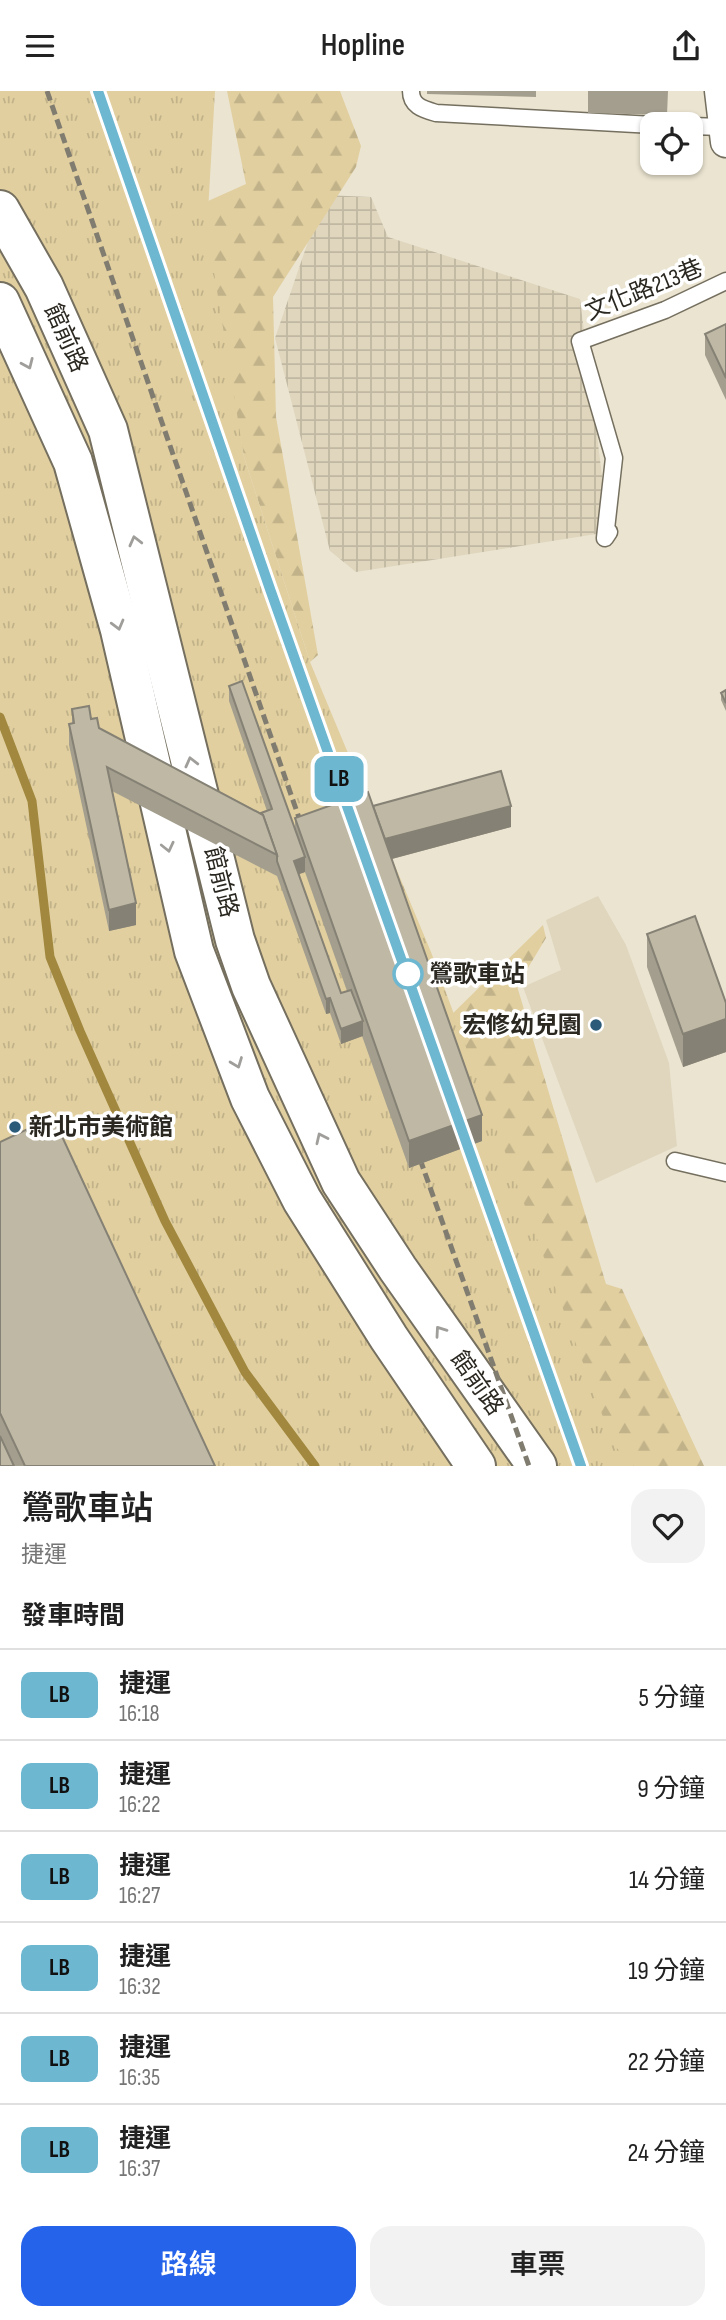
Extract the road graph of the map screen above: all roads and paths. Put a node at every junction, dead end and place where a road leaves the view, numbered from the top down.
1 (411, 91) edge
2 (720, 91) edge
3 (640, 124) edge
4 (703, 129) edge
5 (724, 134) edge
6 (0, 210) edge
7 (726, 281) edge
8 (1, 308) edge
9 (609, 532) dead end
10 (675, 1161) dead end
11 (726, 1173) edge
12 (476, 1466) edge
13 (537, 1466) edge

1 - 3 lane
2 - 5 street
4 - 5 lane
13 -> 6 street, 館前路
7 - 9 lane, 文化路213巷
8 -> 12 street, 館前路
10 - 11 lane

